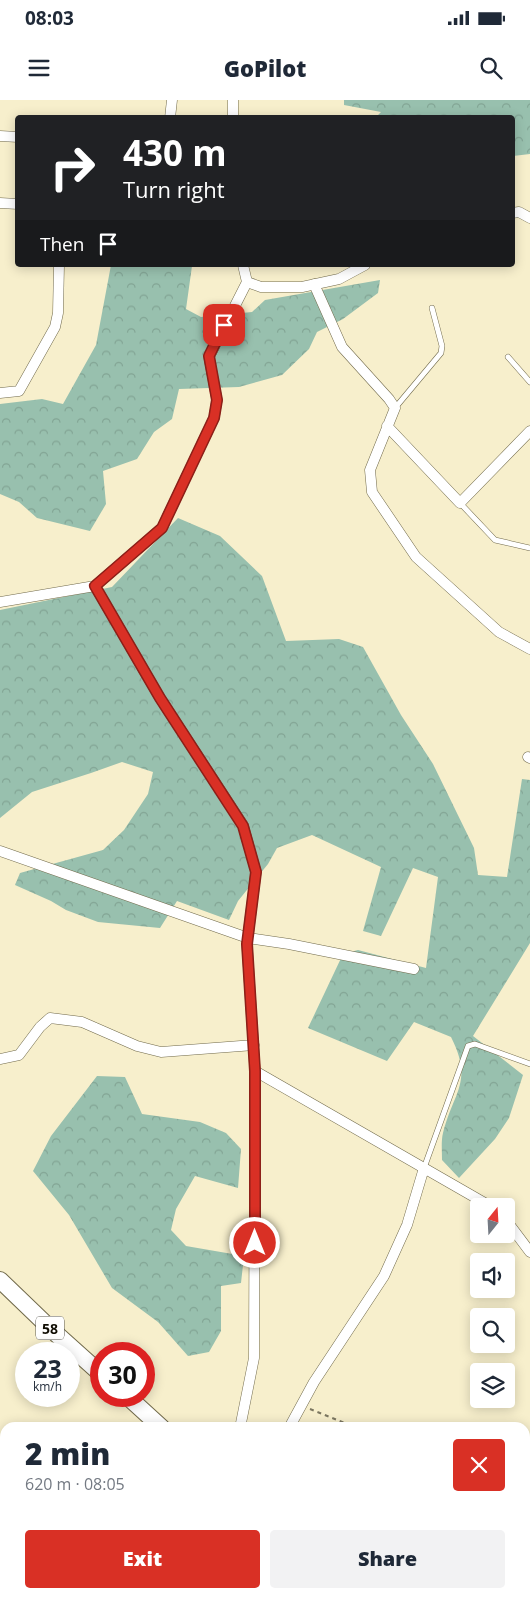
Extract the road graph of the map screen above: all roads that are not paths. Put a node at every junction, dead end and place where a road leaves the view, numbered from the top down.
1 (172, 100) edge
2 (233, 100) edge
3 (170, 115) edge
4 (233, 115) edge
5 (0, 136) edge
6 (15, 137) edge
7 (0, 203) edge
8 (15, 204) edge
9 (515, 213) edge
10 (530, 218) edge
11 (59, 267) edge
12 (243, 267) edge
13 (361, 267) edge
14 (247, 282) junction
15 (314, 284) junction
16 (432, 308) dead end
17 (508, 357) dead end
18 (530, 382) edge
19 (0, 393) edge
20 (394, 408) junction
21 (387, 426) junction
22 (530, 431) edge
23 (460, 503) junction
24 (530, 548) edge
25 (95, 586) junction
26 (0, 602) edge
27 (530, 649) edge
28 (0, 851) edge
29 (248, 938) junction
30 (414, 969) dead end
31 (254, 1045) junction
32 (0, 1059) edge
33 (530, 1064) edge
34 (255, 1071) junction
35 (424, 1168) junction
36 (476, 1198) edge
37 (515, 1232) edge
38 (530, 1252) edge
39 (0, 1280) edge
40 (90, 1364) edge
41 (138, 1407) edge
42 (155, 1422) edge
43 (241, 1422) edge
44 (292, 1422) edge

1 - 3 street
2 - 4 street
5 - 6 street
7 - 8 street
9 - 10 street
11 - 19 street
12 - 14 street
13 - 15 street
14 - 15 street
14 - 25 street
15 - 20 street
16 - 20 lane
17 - 18 lane
20 - 21 street
21 - 23 street
21 - 27 street
22 - 23 street
23 - 24 lane
25 - 26 street
25 - 29 street
28 - 29 street
29 - 30 street
29 - 31 street
31 - 32 street
31 - 34 street
33 - 35 lane
34 - 35 street
34 - 43 street
35 - 36 street
35 - 44 street
37 - 38 street
39 - 40 main road, 58
41 - 42 main road

